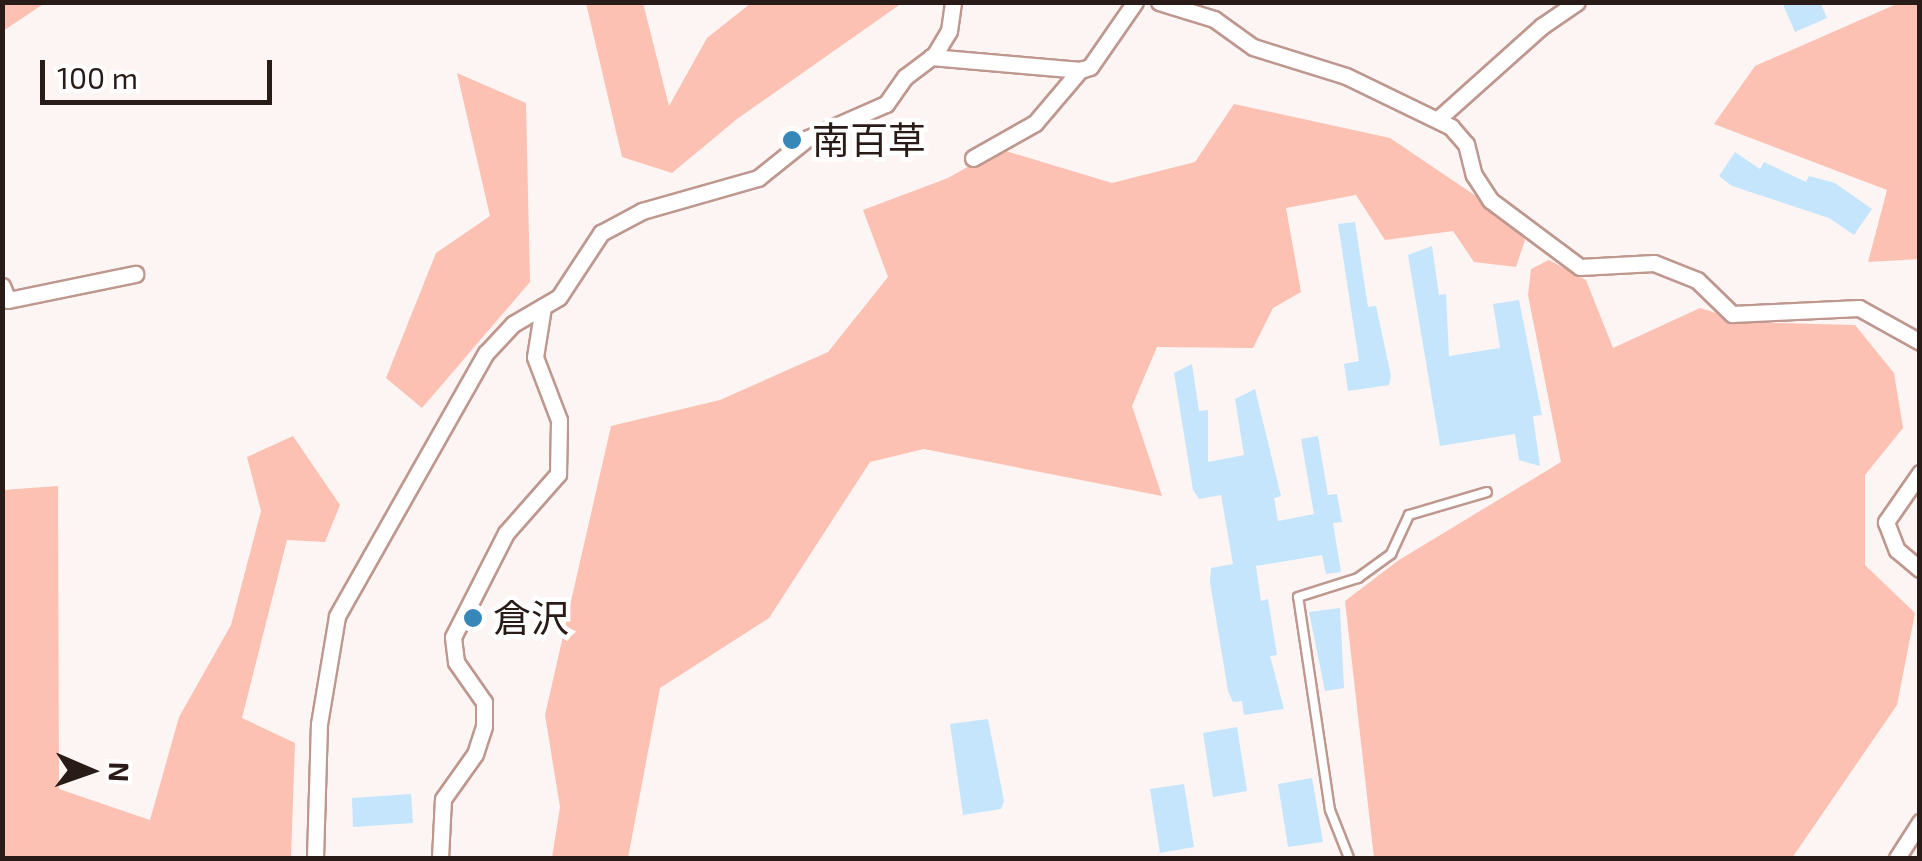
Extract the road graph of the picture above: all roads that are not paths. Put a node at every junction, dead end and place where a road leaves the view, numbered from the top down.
1 (954, 2) edge
2 (1135, 2) edge
3 (1159, 2) edge
4 (1577, 2) edge
5 (1561, 8) edge
6 (931, 57) junction
7 (1080, 70) junction
8 (1438, 120) junction
9 (973, 158) dead end
10 (135, 274) dead end
11 (2, 286) edge
12 (543, 307) junction
13 (1920, 342) edge
14 (1920, 473) edge
15 (1487, 492) dead end
16 (1920, 569) edge
17 (1920, 822) edge
18 (316, 858) edge
19 (440, 858) edge
20 (1349, 858) edge
21 (1897, 858) edge

1 - 6 street
2 - 7 street
3 - 8 street
4 - 5 street
5 - 8 street
6 - 7 street
6 - 12 street
7 - 9 street
8 - 13 street
10 - 11 street
12 - 18 street
12 - 19 street
14 - 16 street
15 - 20 lane
17 - 21 street

